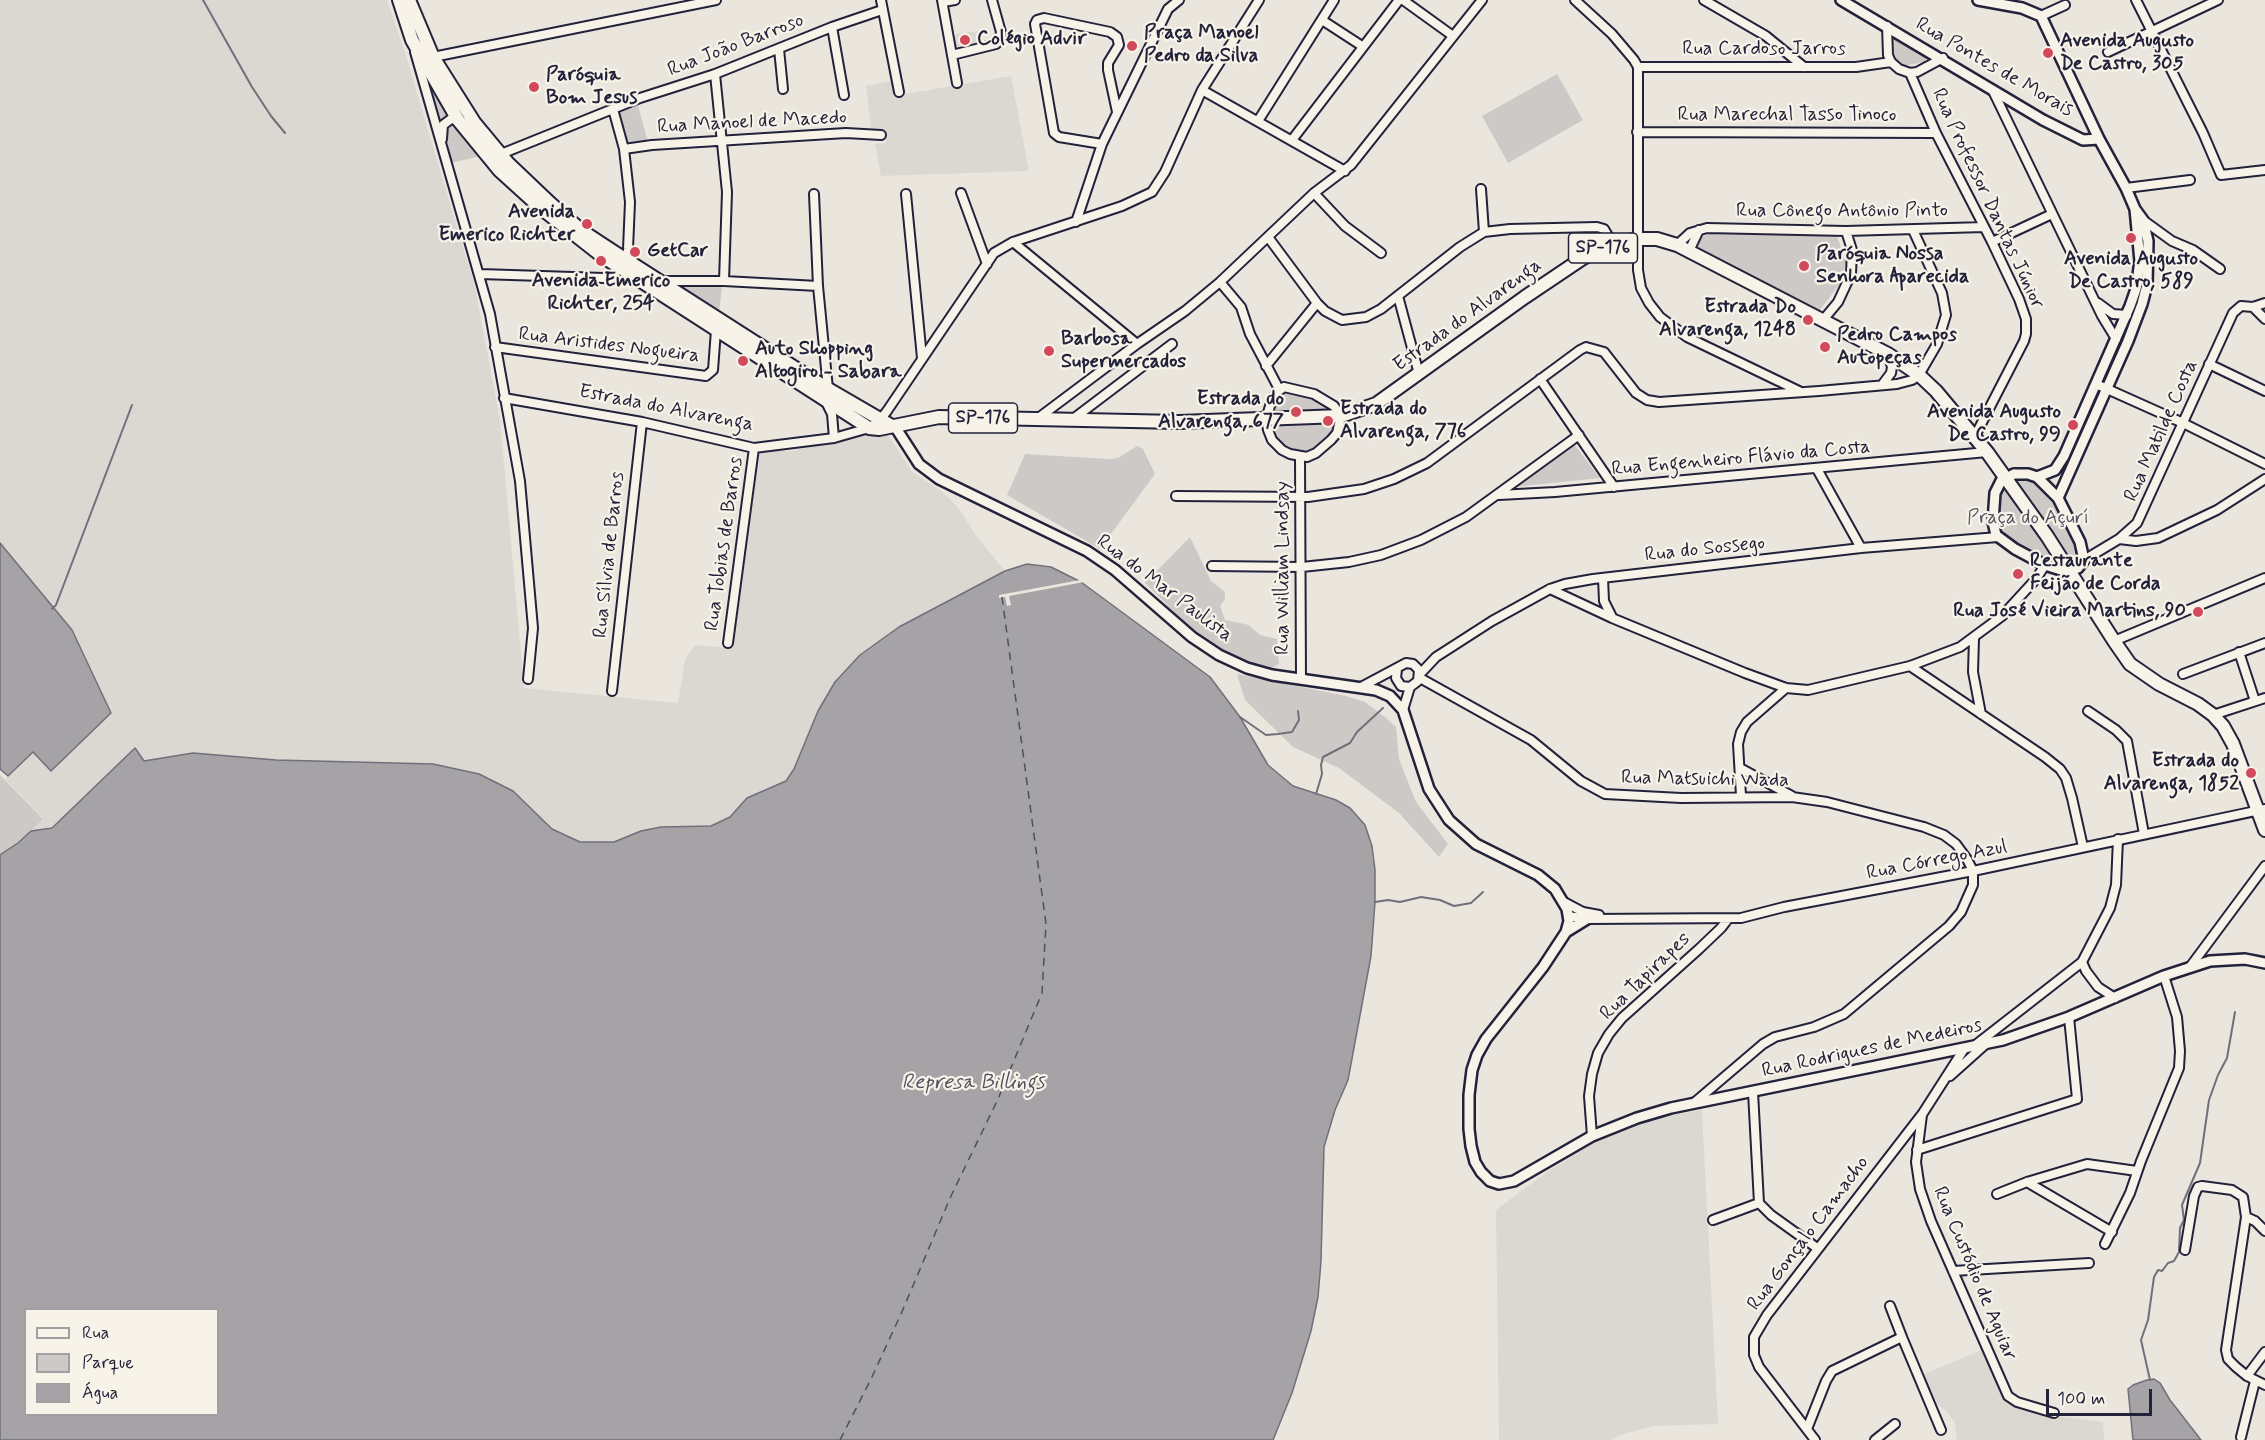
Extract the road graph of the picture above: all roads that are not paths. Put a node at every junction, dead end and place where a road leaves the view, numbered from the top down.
1 (399, 0) edge
2 (409, 0) edge
3 (716, 0) edge
4 (881, 0) edge
5 (955, 0) edge
6 (992, 0) edge
7 (1179, 0) edge
8 (1259, 0) edge
9 (1334, 0) edge
10 (1401, 0) edge
11 (1482, 0) edge
12 (1575, 0) edge
13 (1704, 0) edge
14 (1841, 0) edge
15 (1978, 0) edge
16 (2136, 0) edge
17 (2218, 0) edge
18 (943, 1) edge
19 (1167, 4) edge
20 (2065, 5) dead end
21 (882, 10) junction
22 (2041, 16) junction
23 (1322, 20) junction
24 (1887, 26) junction
25 (832, 27) junction
26 (2151, 32) junction
27 (1453, 36) junction
28 (412, 39) junction
29 (1362, 46) junction
30 (779, 49) junction
31 (2108, 52) dead end
32 (952, 55) junction
33 (433, 57) junction
34 (1943, 58) junction
35 (1891, 62) junction
36 (1638, 67) junction
37 (1804, 67) junction
38 (1910, 73) junction
39 (715, 74) junction
40 (957, 83) dead end
41 (783, 89) dead end
42 (1202, 90) junction
43 (1993, 91) junction
44 (899, 92) dead end
45 (844, 95) dead end
46 (613, 109) junction
47 (1117, 112) junction
48 (458, 120) junction
49 (1258, 121) junction
50 (1638, 132) junction
51 (1936, 133) junction
52 (881, 135) dead end
53 (2099, 139) junction
54 (723, 140) junction
55 (1292, 140) junction
56 (1102, 144) junction
57 (624, 149) junction
58 (443, 150) junction
59 (501, 154) junction
60 (2265, 170) edge
61 (1345, 171) junction
62 (2190, 180) dead end
63 (2126, 188) junction
64 (1481, 189) dead end
65 (962, 193) dead end
66 (1314, 193) junction
67 (906, 194) dead end
68 (814, 195) dead end
69 (2135, 209) junction
70 (2052, 214) junction
71 (2143, 220) junction
72 (1076, 222) junction
73 (1984, 227) junction
74 (1699, 230) junction
75 (1913, 230) junction
76 (1846, 231) junction
77 (1484, 232) junction
78 (1268, 237) junction
79 (1638, 240) junction
80 (1013, 242) junction
81 (1992, 242) junction
82 (1613, 244) junction
83 (1677, 245) junction
84 (1689, 251) junction
85 (1382, 253) dead end
86 (624, 264) junction
87 (987, 264) junction
88 (2220, 269) dead end
89 (480, 274) junction
90 (660, 281) junction
91 (724, 282) junction
92 (1220, 282) junction
93 (818, 286) junction
94 (1398, 296) junction
95 (2097, 302) junction
96 (1317, 303) junction
97 (2265, 303) edge
98 (2253, 307) junction
99 (2127, 315) junction
100 (2265, 319) edge
101 (1822, 320) junction
102 (716, 330) junction
103 (2116, 339) junction
104 (1137, 344) junction
105 (1172, 344) dead end
106 (495, 347) junction
107 (1888, 354) junction
108 (922, 358) junction
109 (2209, 364) junction
110 (1266, 366) junction
111 (1419, 374) junction
112 (1919, 375) junction
113 (1540, 379) junction
114 (2096, 384) junction
115 (1882, 385) junction
116 (2106, 388) junction
117 (1279, 389) junction
118 (2265, 391) edge
119 (1802, 393) junction
120 (827, 395) junction
121 (504, 398) junction
122 (1341, 416) junction
123 (1037, 419) junction
124 (1266, 419) junction
125 (1072, 420) junction
126 (642, 422) junction
127 (888, 423) junction
128 (2183, 423) junction
129 (869, 428) junction
130 (1579, 435) junction
131 (1975, 436) junction
132 (834, 438) junction
133 (754, 448) junction
134 (1987, 452) junction
135 (1300, 457) junction
136 (2069, 458) junction
137 (2265, 464) edge
138 (1817, 469) junction
139 (2005, 477) junction
140 (2037, 477) junction
141 (2265, 479) edge
142 (1614, 487) junction
143 (1499, 495) junction
144 (1176, 496) dead end
145 (1302, 497) junction
146 (2058, 498) junction
147 (1998, 537) junction
148 (2119, 539) junction
149 (1861, 548) junction
150 (2084, 560) junction
151 (2045, 565) junction
152 (1212, 566) dead end
153 (1302, 567) junction
154 (2070, 571) junction
155 (1603, 578) junction
156 (2263, 578) edge
157 (1550, 589) junction
158 (2265, 589) edge
159 (1612, 618) junction
160 (1974, 639) junction
161 (2114, 641) junction
162 (728, 644) dead end
163 (2265, 644) edge
164 (2239, 652) junction
165 (1436, 657) junction
166 (1413, 664) junction
167 (1910, 666) junction
168 (1397, 669) junction
169 (2183, 674) dead end
170 (528, 679) dead end
171 (1301, 679) junction
172 (1416, 681) junction
173 (1361, 687) junction
174 (1786, 688) junction
175 (612, 691) dead end
176 (2265, 698) edge
177 (2255, 701) junction
178 (1403, 710) junction
179 (2088, 711) dead end
180 (1981, 714) junction
181 (2213, 716) junction
182 (1740, 768) junction
183 (1741, 796) junction
184 (1792, 796) junction
185 (2261, 810) edge
186 (2265, 830) edge
187 (2144, 834) junction
188 (2118, 839) junction
189 (2083, 847) junction
190 (2265, 866) edge
191 (1972, 871) junction
192 (1564, 902) junction
193 (1568, 915) junction
194 (1612, 917) junction
195 (1587, 919) junction
196 (1728, 919) junction
197 (1566, 932) junction
198 (2082, 962) junction
199 (2265, 963) edge
200 (2190, 967) junction
201 (2164, 976) junction
202 (2115, 998) junction
203 (2068, 1017) junction
204 (2003, 1022) junction
205 (1987, 1044) junction
206 (1968, 1048) junction
207 (1944, 1082) junction
208 (1753, 1092) junction
209 (1695, 1102) junction
210 (1923, 1113) junction
211 (1592, 1136) junction
212 (1917, 1150) junction
213 (2137, 1171) junction
214 (2026, 1182) junction
215 (1997, 1194) dead end
216 (1759, 1203) junction
217 (2246, 1217) junction
218 (1713, 1220) dead end
219 (2265, 1231) edge
220 (2112, 1232) junction
221 (2105, 1244) dead end
222 (1817, 1248) junction
223 (2185, 1250) dead end
224 (2089, 1263) dead end
225 (1953, 1271) junction
226 (1890, 1306) dead end
227 (1902, 1337) junction
228 (2265, 1352) edge
229 (2247, 1376) junction
230 (2255, 1381) junction
231 (2265, 1385) edge
232 (2054, 1413) dead end
233 (1895, 1424) dead end
234 (1807, 1429) junction
235 (1941, 1430) dead end
236 (2241, 1437) dead end
237 (1815, 1440) edge
238 (1875, 1440) edge

1 - 28 main road
2 - 33 main road
3 - 33 street
4 - 21 street
5 - 18 street
6 - 32 street
7 - 19 street
8 - 42 street
9 - 23 street
10 - 27 street
10 - 29 street
11 - 27 street
12 - 36 street
13 - 37 street
14 - 24 street, Rua Pontes de Morais
15 - 22 street
16 - 26 street
17 - 26 street
18 - 32 street
19 - 47 street
20 - 22 street
21 - 25 street, Rua João Barroso
21 - 44 street
22 - 53 street
23 - 29 street
23 - 49 street
24 - 34 street, Rua Pontes de Morais
24 - 35 street
25 - 30 street, Rua João Barroso
25 - 45 street
26 - 31 street
26 - 60 street
27 - 61 street
28 - 48 main road
28 - 58 street
29 - 55 street
30 - 39 street, Rua João Barroso
30 - 41 street
32 - 40 street
33 - 59 main road
34 - 38 street
34 - 43 street, Rua Pontes de Morais
35 - 37 street, Rua Cardoso Jarros
35 - 38 street
36 - 37 street, Rua Cardoso Jarros
36 - 50 street
38 - 51 street, Rua Professor Dantas Júnior
39 - 46 street, Rua João Barroso
39 - 54 street
42 - 49 street
42 - 72 street
43 - 53 street, Rua Pontes de Morais
43 - 70 street
46 - 57 street
46 - 59 street, Rua João Barroso
47 - 56 street
47 - 56 street
48 - 58 street
48 - 86 main road
49 - 55 street
50 - 51 street, Rua Marechal Tasso Tinoco
50 - 79 street
51 - 73 street, Rua Professor Dantas Júnior
52 - 54 street, Rua Manoel de Macedo
53 - 63 street
54 - 57 street, Rua Manoel de Macedo
54 - 91 street
55 - 61 street
56 - 72 street
57 - 86 street
58 - 89 street
59 - 86 main road
61 - 66 street
62 - 63 street
63 - 69 street
64 - 77 street
65 - 87 street
66 - 78 street
66 - 85 street
67 - 108 street
68 - 93 street
69 - 71 street
69 - 99 street
70 - 81 street
70 - 95 street
71 - 88 street
71 - 116 street
72 - 80 street
73 - 75 street, Rua Cônego Antônio Pinto
73 - 81 street, Rua Professor Dantas Júnior
74 - 76 street, Rua Cônego Antônio Pinto
74 - 83 street
74 - 84 street
75 - 76 street, Rua Cônego Antônio Pinto
75 - 112 street
76 - 101 street
77 - 82 street
77 - 94 street
78 - 92 street
78 - 96 street
79 - 82 main road, Estrada do Alvarenga / SP-176
79 - 83 main road, Estrada do Alvarenga / SP-176
79 - 119 street
80 - 87 street
80 - 104 street
81 - 131 street, Rua Professor Dantas Júnior
82 - 111 main road, Estrada do Alvarenga / SP-176
83 - 84 main road, Estrada do Alvarenga / SP-176
84 - 101 main road, Estrada do Alvarenga / SP-176
86 - 89 street
86 - 90 main road
86 - 102 main road
87 - 108 street
89 - 106 street
90 - 91 street
90 - 120 main road
91 - 93 street
92 - 104 street
92 - 110 street
93 - 120 street
94 - 96 street
94 - 111 street
95 - 99 street
95 - 103 street
96 - 110 street
97 - 98 street, Rua Matilde Costa
98 - 100 street
98 - 109 street, Rua Matilde Costa
99 - 103 street
101 - 107 main road, Estrada do Alvarenga / SP-176
102 - 106 street, Rua Aristides Nogueira
102 - 120 main road
103 - 114 street
104 - 123 street
105 - 125 street
106 - 121 street
107 - 112 main road, Estrada do Alvarenga / SP-176
107 - 115 street
108 - 127 street
109 - 118 street
109 - 128 street, Rua Matilde Costa
110 - 117 street
111 - 122 main road, Estrada do Alvarenga / SP-176
112 - 115 street
112 - 131 main road, Estrada do Alvarenga / SP-176
113 - 119 street
113 - 130 street
113 - 145 street
114 - 116 street
114 - 136 street
115 - 119 street
116 - 128 street
116 - 136 street
117 - 122 street
117 - 124 street
120 - 127 main road
120 - 129 main road
120 - 132 street
121 - 126 street, Estrada do Alvarenga
121 - 170 street
122 - 124 main road, Estrada do Alvarenga / SP-176
122 - 135 street
123 - 125 main road, Estrada do Alvarenga / SP-176
123 - 127 main road, Estrada do Alvarenga / SP-176
124 - 125 main road, Estrada do Alvarenga / SP-176
124 - 135 street
126 - 133 street, Estrada do Alvarenga
126 - 175 street, Rua Sílvia de Barros
127 - 129 main road, Estrada do Alvarenga / SP-176
127 - 171 street, Rua do Mar Paulista
128 - 137 street
128 - 148 street, Rua Matilde Costa
129 - 132 street, Estrada do Alvarenga
130 - 142 street
130 - 143 street
131 - 134 main road, Estrada do Alvarenga / SP-176
132 - 133 street, Estrada do Alvarenga
133 - 162 street, Rua Tobias de Barros
134 - 138 street, Rua Engenheiro Flávio da Costa
134 - 139 main road, Estrada do Alvarenga / SP-176
135 - 145 street, Rua William Lindsay
136 - 140 street
136 - 146 street
138 - 142 street, Rua Engenheiro Flávio da Costa
138 - 149 street
139 - 140 street
139 - 147 street
139 - 154 main road, Estrada do Alvarenga / SP-176
140 - 146 street
141 - 148 street
142 - 143 street, Rua Engenheiro Flávio da Costa
143 - 153 street
144 - 145 street
145 - 153 street, Rua William Lindsay
146 - 150 street
147 - 149 street, Rua do Sossego
147 - 151 street
148 - 150 street, Rua Matilde Costa
149 - 155 street, Rua do Sossego
150 - 154 street
151 - 154 street
151 - 160 street
152 - 153 street
153 - 171 street, Rua William Lindsay
154 - 161 main road, Estrada do Alvarenga / SP-176
155 - 157 street, Rua do Sossego
155 - 159 street
156 - 158 street
156 - 161 street
157 - 159 street
157 - 165 street, Rua do Sossego
159 - 174 street
160 - 167 street
160 - 180 street
161 - 181 main road, Estrada do Alvarenga / SP-176
163 - 164 street
164 - 169 street
164 - 177 street
165 - 166 street, Rua do Sossego
165 - 172 street, Rua do Sossego
166 - 168 street
166 - 172 street
167 - 174 street
167 - 180 street
168 - 172 street
168 - 173 street
171 - 173 street, Rua do Mar Paulista
172 - 178 street, Rua do Sossego
172 - 183 street, Rua Matsuichi Wada
173 - 178 street, Rua do Mar Paulista
174 - 182 street
176 - 177 street
177 - 181 street
178 - 192 street
179 - 187 street
180 - 189 street
181 - 185 main road, Estrada do Alvarenga / SP-176
182 - 183 street
182 - 184 street
183 - 184 street, Rua Matsuichi Wada
184 - 191 street, Rua Matsuichi Wada
185 - 186 main road, Estrada do Alvarenga / SP-176
185 - 187 street, Rua Córrego Azul
187 - 188 street, Rua Córrego Azul
188 - 189 street, Rua Córrego Azul
188 - 198 street
189 - 191 street, Rua Córrego Azul
190 - 200 street
191 - 196 street, Rua Córrego Azul
191 - 209 street
192 - 193 street
192 - 194 street, Rua Córrego Azul
193 - 195 street, Rua Córrego Azul
193 - 197 street
194 - 195 street, Rua Córrego Azul
194 - 196 street, Rua Córrego Azul
195 - 197 street
196 - 211 street, Rua Tapirapes
197 - 211 street, Rua Rodrigues de Medeiros
198 - 202 street
198 - 204 street
199 - 200 street, Rua Rodrigues de Medeiros
200 - 201 street, Rua Rodrigues de Medeiros
201 - 202 street, Rua Rodrigues de Medeiros
201 - 213 street
202 - 203 street, Rua Rodrigues de Medeiros
203 - 205 street, Rua Rodrigues de Medeiros
203 - 212 street
204 - 205 street, Rua Gonçalo Camacho
204 - 206 street, Rua Gonçalo Camacho
205 - 206 street, Rua Rodrigues de Medeiros
205 - 207 street, Rua Gonçalo Camacho
206 - 207 street, Rua Gonçalo Camacho
206 - 208 street, Rua Rodrigues de Medeiros
207 - 210 street, Rua Gonçalo Camacho
208 - 209 street, Rua Rodrigues de Medeiros
208 - 216 street
209 - 211 street, Rua Rodrigues de Medeiros
210 - 212 street, Rua Custódio de Aguiar
210 - 222 street, Rua Gonçalo Camacho
212 - 225 street, Rua Custódio de Aguiar
213 - 214 street
213 - 220 street
214 - 215 street
214 - 220 street
216 - 218 street
216 - 222 street
217 - 219 street
217 - 223 street
217 - 229 street
220 - 221 street
222 - 234 street, Rua Gonçalo Camacho
224 - 225 street
225 - 232 street, Rua Custódio de Aguiar
226 - 227 street
227 - 234 street
227 - 235 street
228 - 229 street
229 - 230 street
230 - 231 street
230 - 236 street
233 - 238 street
234 - 237 street, Rua Gonçalo Camacho

